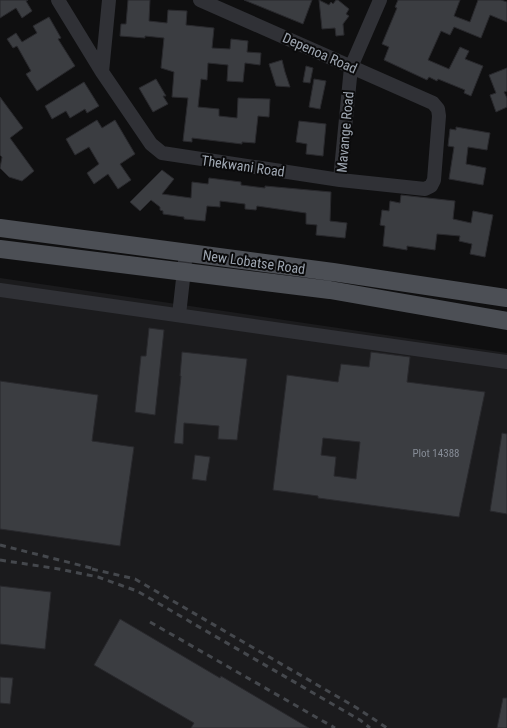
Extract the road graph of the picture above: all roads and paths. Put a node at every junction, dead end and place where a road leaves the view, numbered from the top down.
1 (58, 0) edge
2 (109, 0) edge
3 (200, 0) edge
4 (380, 0) edge
5 (351, 67) junction
6 (102, 72) junction
7 (438, 109) joint
8 (340, 180) junction
9 (0, 228) edge
10 (39, 233) junction
11 (0, 249) edge
12 (186, 253) junction
13 (38, 254) junction
14 (184, 272) junction
15 (0, 290) edge
16 (507, 298) edge
17 (179, 316) junction
18 (507, 321) edge
19 (507, 362) edge

1 - 6 street, Thekwani Road
2 - 6 street
3 - 5 street, Depenoa Road
4 - 5 street, Mavange Road
5 - 7 street, Depenoa Road
5 - 8 street, Mavange Road
6 - 8 street, Thekwani Road
7 - 8 street, Thekwani Road
9 - 10 main road, New Lobatse Road
10 - 12 main road, New Lobatse Road
10 - 13 main road
11 - 13 main road
12 - 14 street
12 - 16 main road, New Lobatse Road
13 - 14 main road
14 - 17 street
14 - 18 main road
15 - 17 street
17 - 19 street

